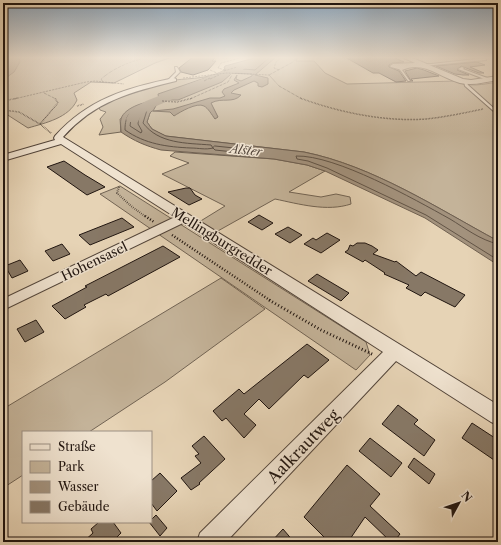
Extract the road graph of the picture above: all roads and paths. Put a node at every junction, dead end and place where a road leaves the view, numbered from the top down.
1 (84, 82) edge
2 (108, 82) edge
3 (163, 82) edge
4 (227, 82) edge
5 (275, 82) edge
6 (465, 82) edge
7 (128, 84) dead end
8 (41, 93) junction
9 (3, 101) edge
10 (162, 101) dead end
11 (81, 103) dead end
12 (77, 106) dead end
13 (492, 108) junction
14 (3, 110) edge
15 (498, 114) edge
16 (40, 124) junction
17 (60, 139) junction
18 (3, 158) edge
19 (123, 178) junction
20 (185, 217) junction
21 (162, 228) junction
22 (3, 305) edge
23 (392, 355) junction
24 (498, 416) edge
25 (209, 542) edge

1 - 8 path
2 - 7 path
3 - 17 street
4 - 10 path
5 - 13 path
6 - 13 lane
8 - 9 path
8 - 16 path
11 - 12 path
13 - 15 lane
14 - 16 path
16 - 17 path
17 - 18 street
17 - 19 street, Mellingburgredder
19 - 20 street, Mellingburgredder
19 - 21 path
20 - 21 street, Hohensasel
20 - 23 street, Mellingburgredder
21 - 22 street, Hohensasel
21 - 23 path
23 - 24 street, Mellingburgredder
23 - 25 street, Aalkrautweg

